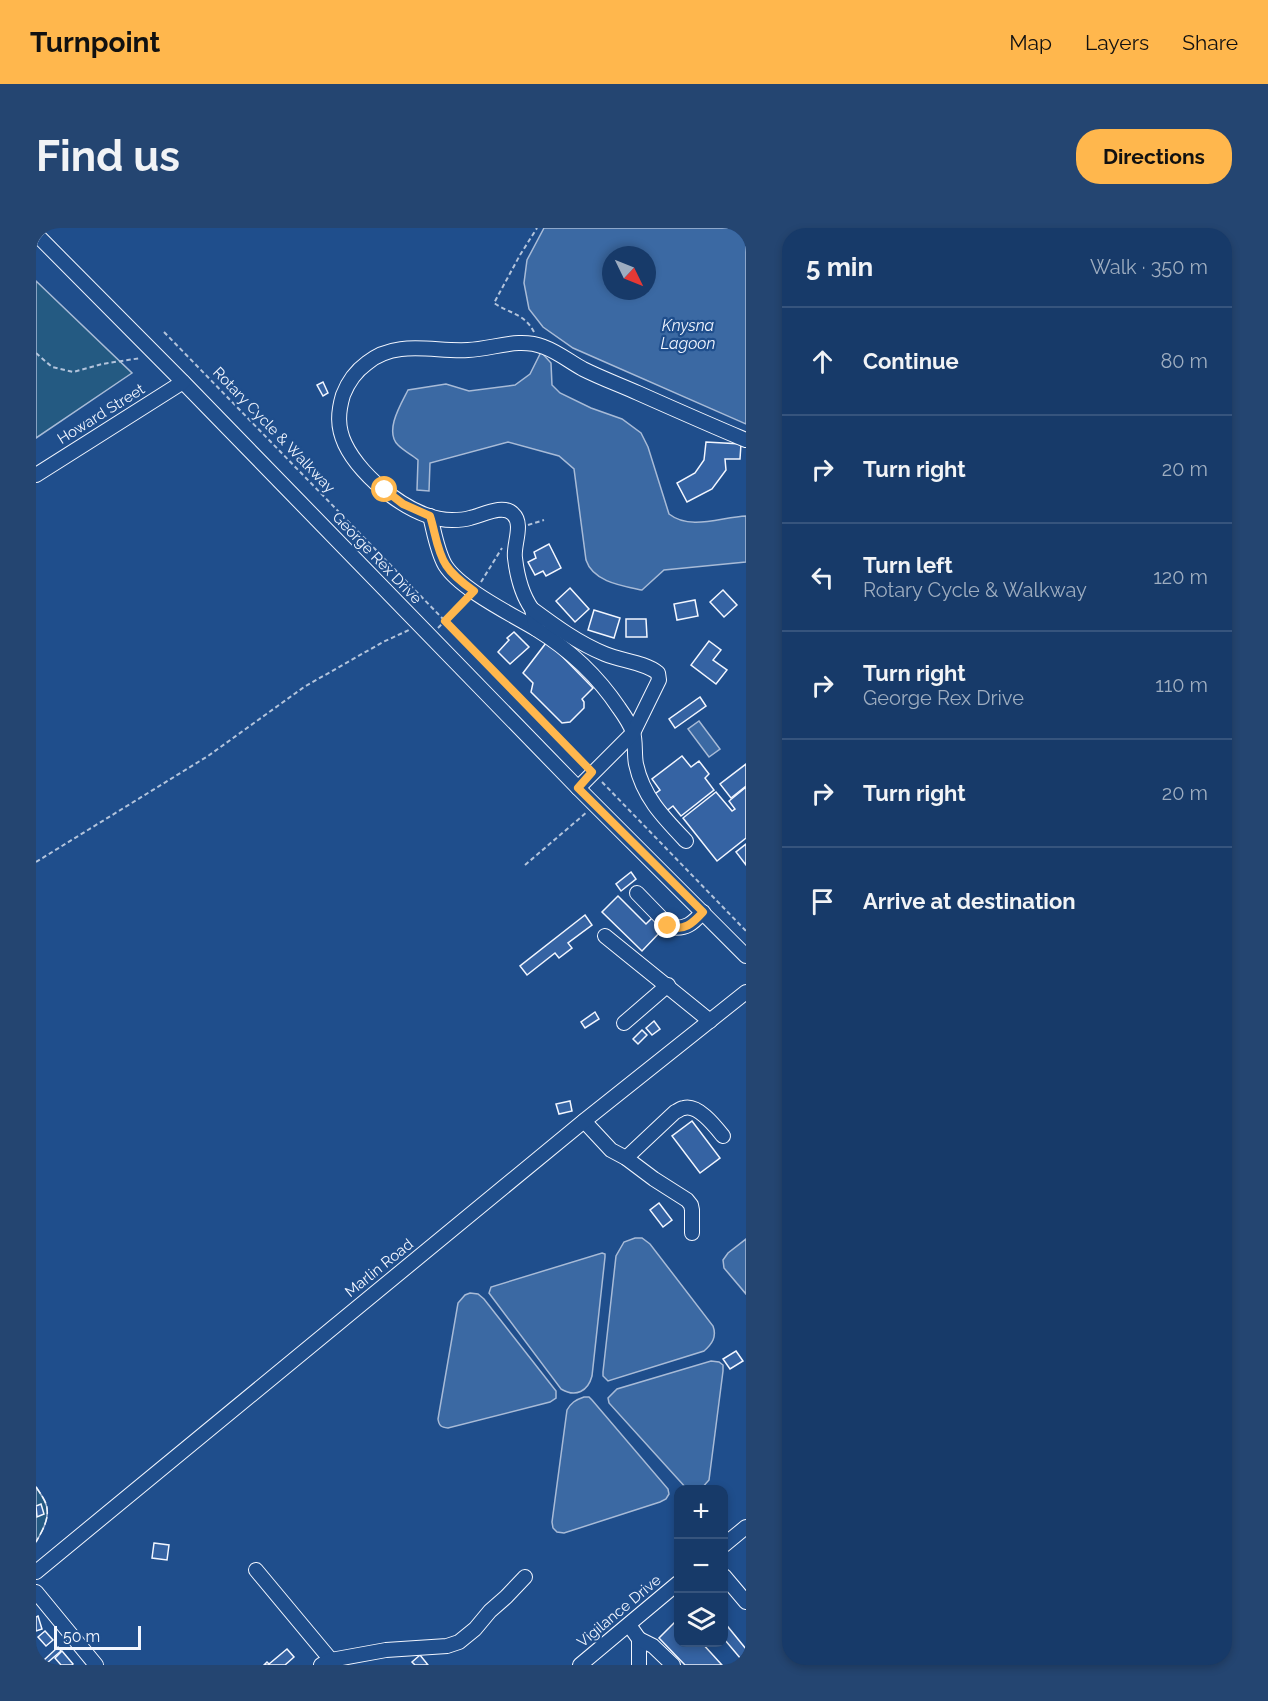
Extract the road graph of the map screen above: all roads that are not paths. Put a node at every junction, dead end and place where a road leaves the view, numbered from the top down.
1 (36, 234) edge
2 (183, 382) junction
3 (746, 440) edge
4 (36, 475) edge
5 (430, 516) junction
6 (532, 609) junction
7 (536, 629) junction
8 (633, 733) junction
9 (578, 788) junction
10 (686, 841) dead end
11 (636, 893) dead end
12 (703, 912) junction
13 (605, 936) dead end
14 (746, 956) edge
15 (668, 986) junction
16 (746, 992) edge
17 (710, 1021) junction
18 (624, 1023) dead end
19 (584, 1121) junction
20 (723, 1136) dead end
21 (626, 1158) junction
22 (692, 1233) dead end
23 (746, 1527) edge
24 (728, 1541) edge
25 (256, 1570) dead end
26 (36, 1572) edge
27 (525, 1576) dead end
28 (728, 1582) edge
29 (674, 1586) edge
30 (36, 1592) edge
31 (746, 1602) edge
32 (629, 1625) junction
33 (639, 1639) junction
34 (326, 1662) edge
35 (96, 1665) edge
36 (580, 1665) edge
37 (639, 1665) edge
38 (673, 1665) edge

1 - 2 street, George Rex Drive
2 - 4 street, Howard Street
2 - 9 street, George Rex Drive
3 - 5 street
5 - 6 street
5 - 7 street
6 - 7 street
6 - 8 street
7 - 8 street
8 - 9 street
8 - 10 street
9 - 12 street, George Rex Drive
11 - 12 street
12 - 14 street, George Rex Drive
13 - 15 street
15 - 17 street
15 - 18 street
16 - 17 street, Marlin Road
17 - 19 street, Marlin Road
19 - 21 street
19 - 26 street, Marlin Road
20 - 21 street
21 - 22 street
23 - 24 street
25 - 34 street
27 - 34 street
28 - 31 street
29 - 32 street, Vigilance Drive
30 - 35 street
32 - 33 street
32 - 36 street, Vigilance Drive
33 - 37 street
33 - 38 street

